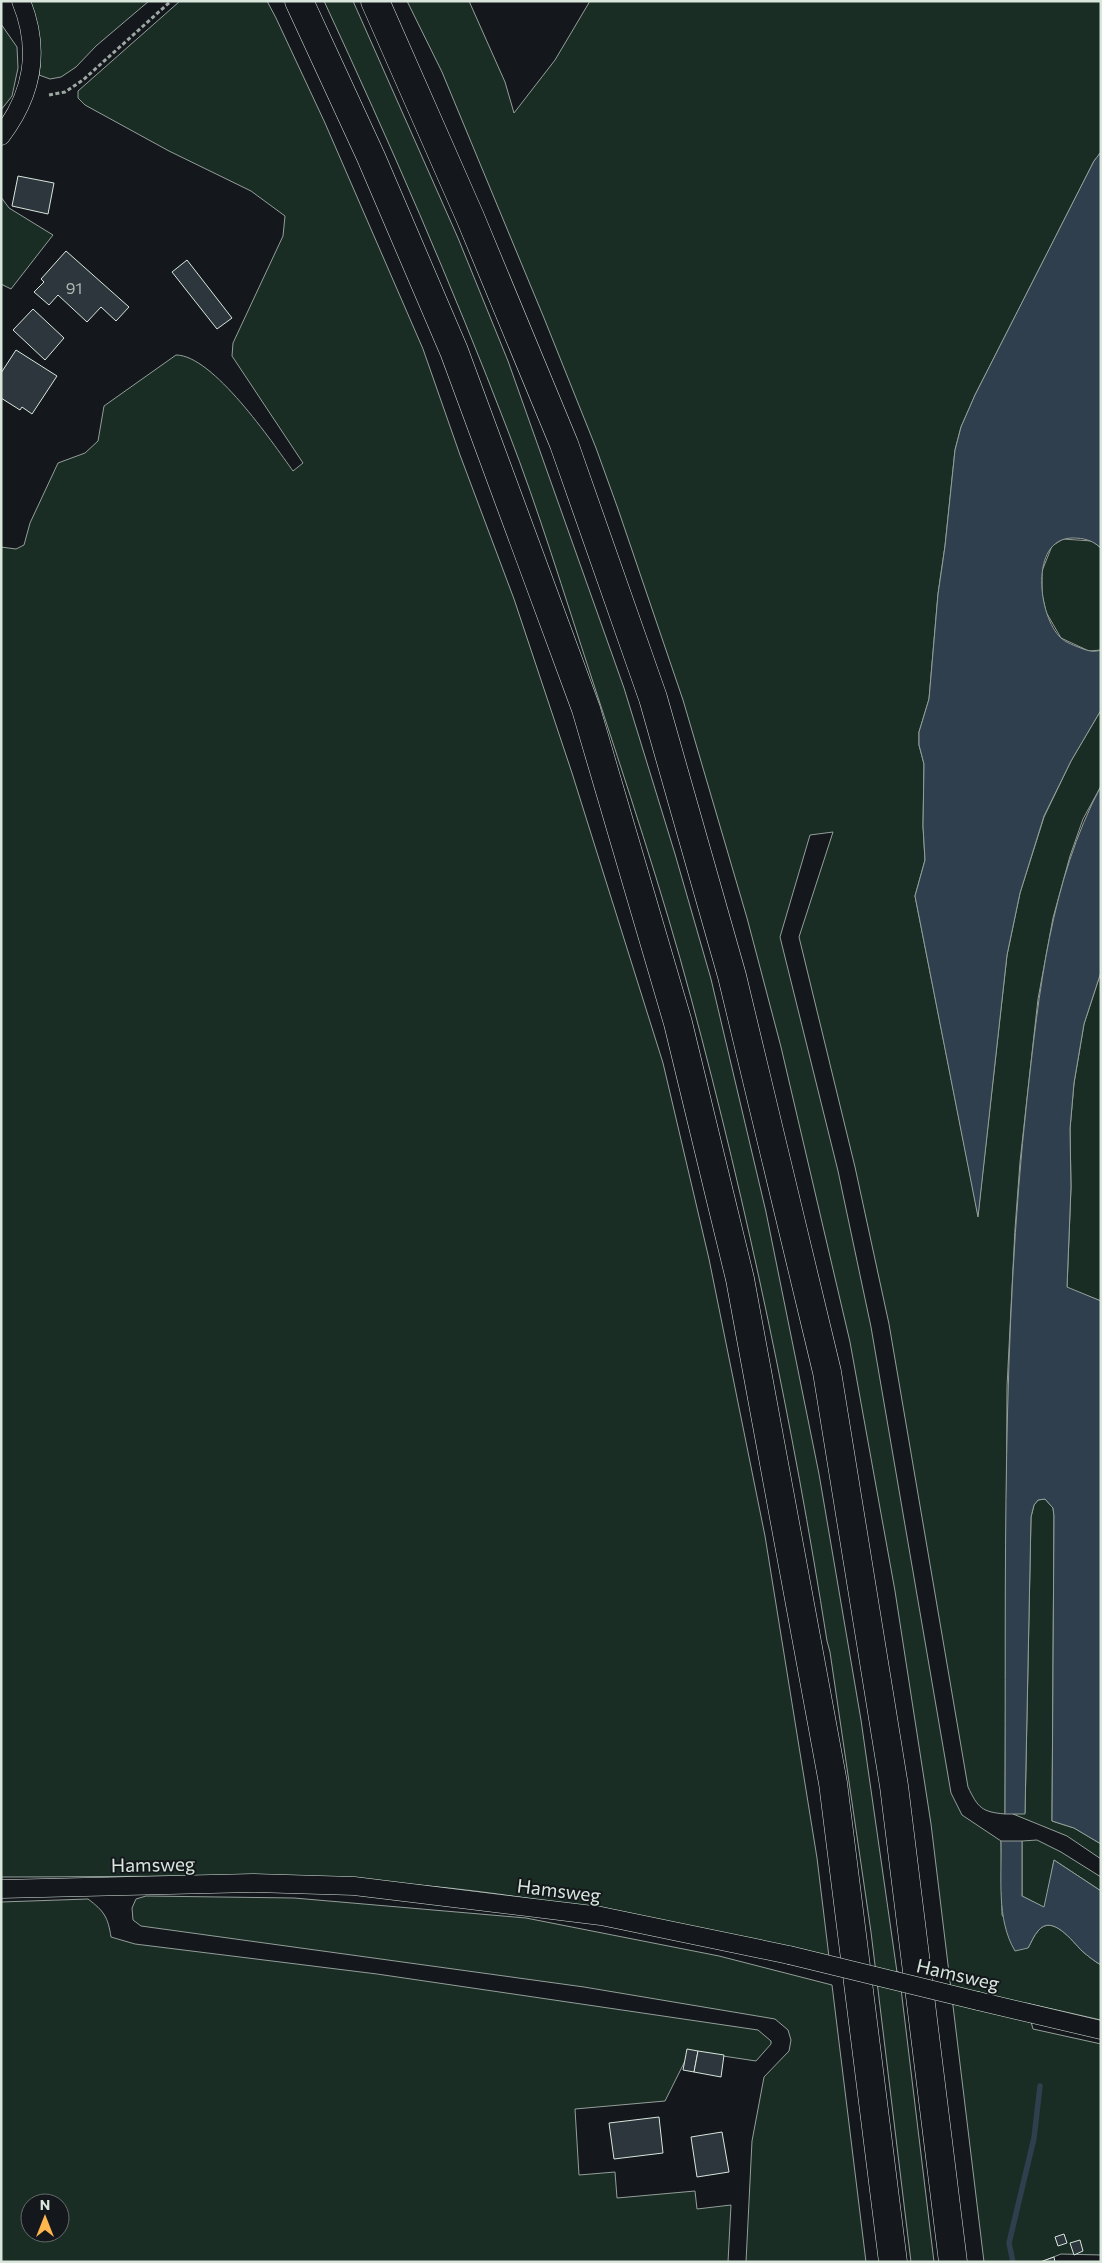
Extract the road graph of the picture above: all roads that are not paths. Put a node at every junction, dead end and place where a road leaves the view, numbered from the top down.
1 (21, 1) edge
2 (299, 1) edge
3 (375, 1) edge
4 (1, 136) edge
5 (1, 1889) edge
6 (1101, 2030) edge
7 (892, 2262) edge
8 (953, 2262) edge

1 - 4 street
2 - 7 highway
3 - 8 highway
5 - 6 street, Hamsweg, bridge

